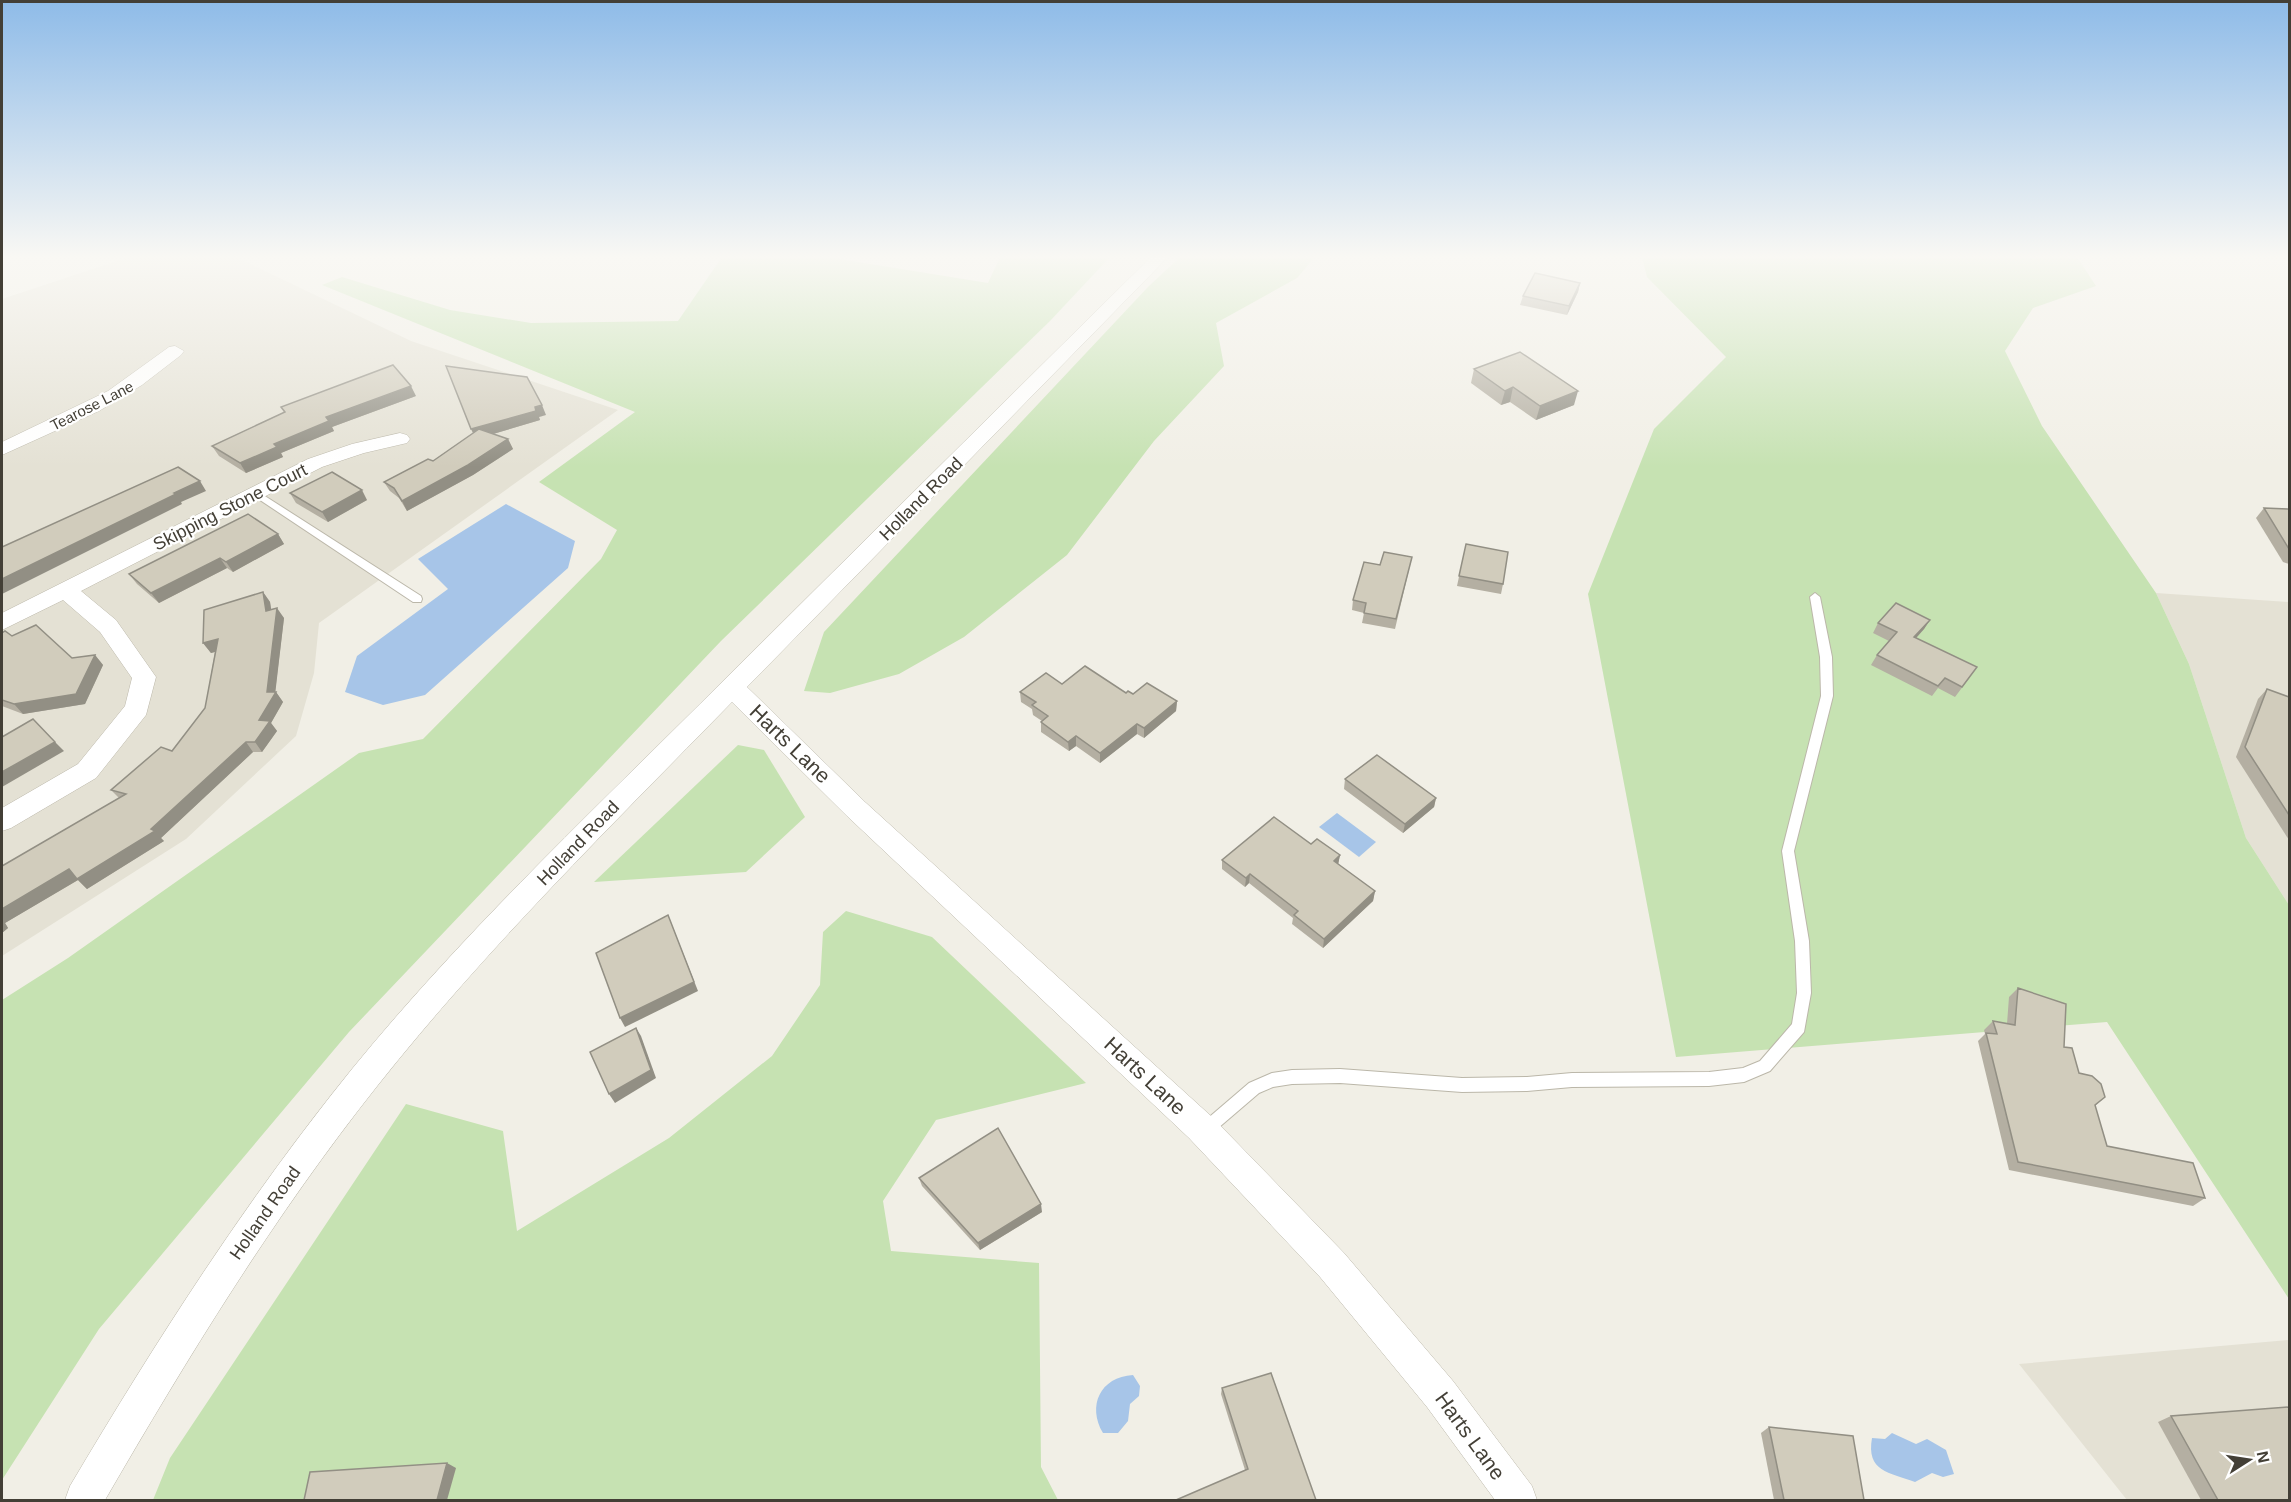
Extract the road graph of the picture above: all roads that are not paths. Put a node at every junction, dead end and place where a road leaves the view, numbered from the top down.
1 (1091, 327) edge
2 (175, 351) dead end
3 (400, 439) dead end
4 (2, 449) edge
5 (257, 494) junction
6 (65, 590) junction
7 (1815, 597) dead end
8 (417, 599) dead end
9 (2, 622) edge
10 (733, 688) junction
11 (2, 821) edge
12 (1204, 1130) junction
13 (84, 1500) edge
14 (1518, 1500) edge

1 - 10 street, Holland Road
2 - 4 street, Tearose Lane
3 - 5 street, Skipping Stone Court
5 - 6 street, Skipping Stone Court
5 - 8 lane
6 - 9 street, Skipping Stone Court
6 - 11 street
7 - 12 lane
10 - 12 street, Harts Lane
10 - 13 street, Holland Road
12 - 14 street, Harts Lane

